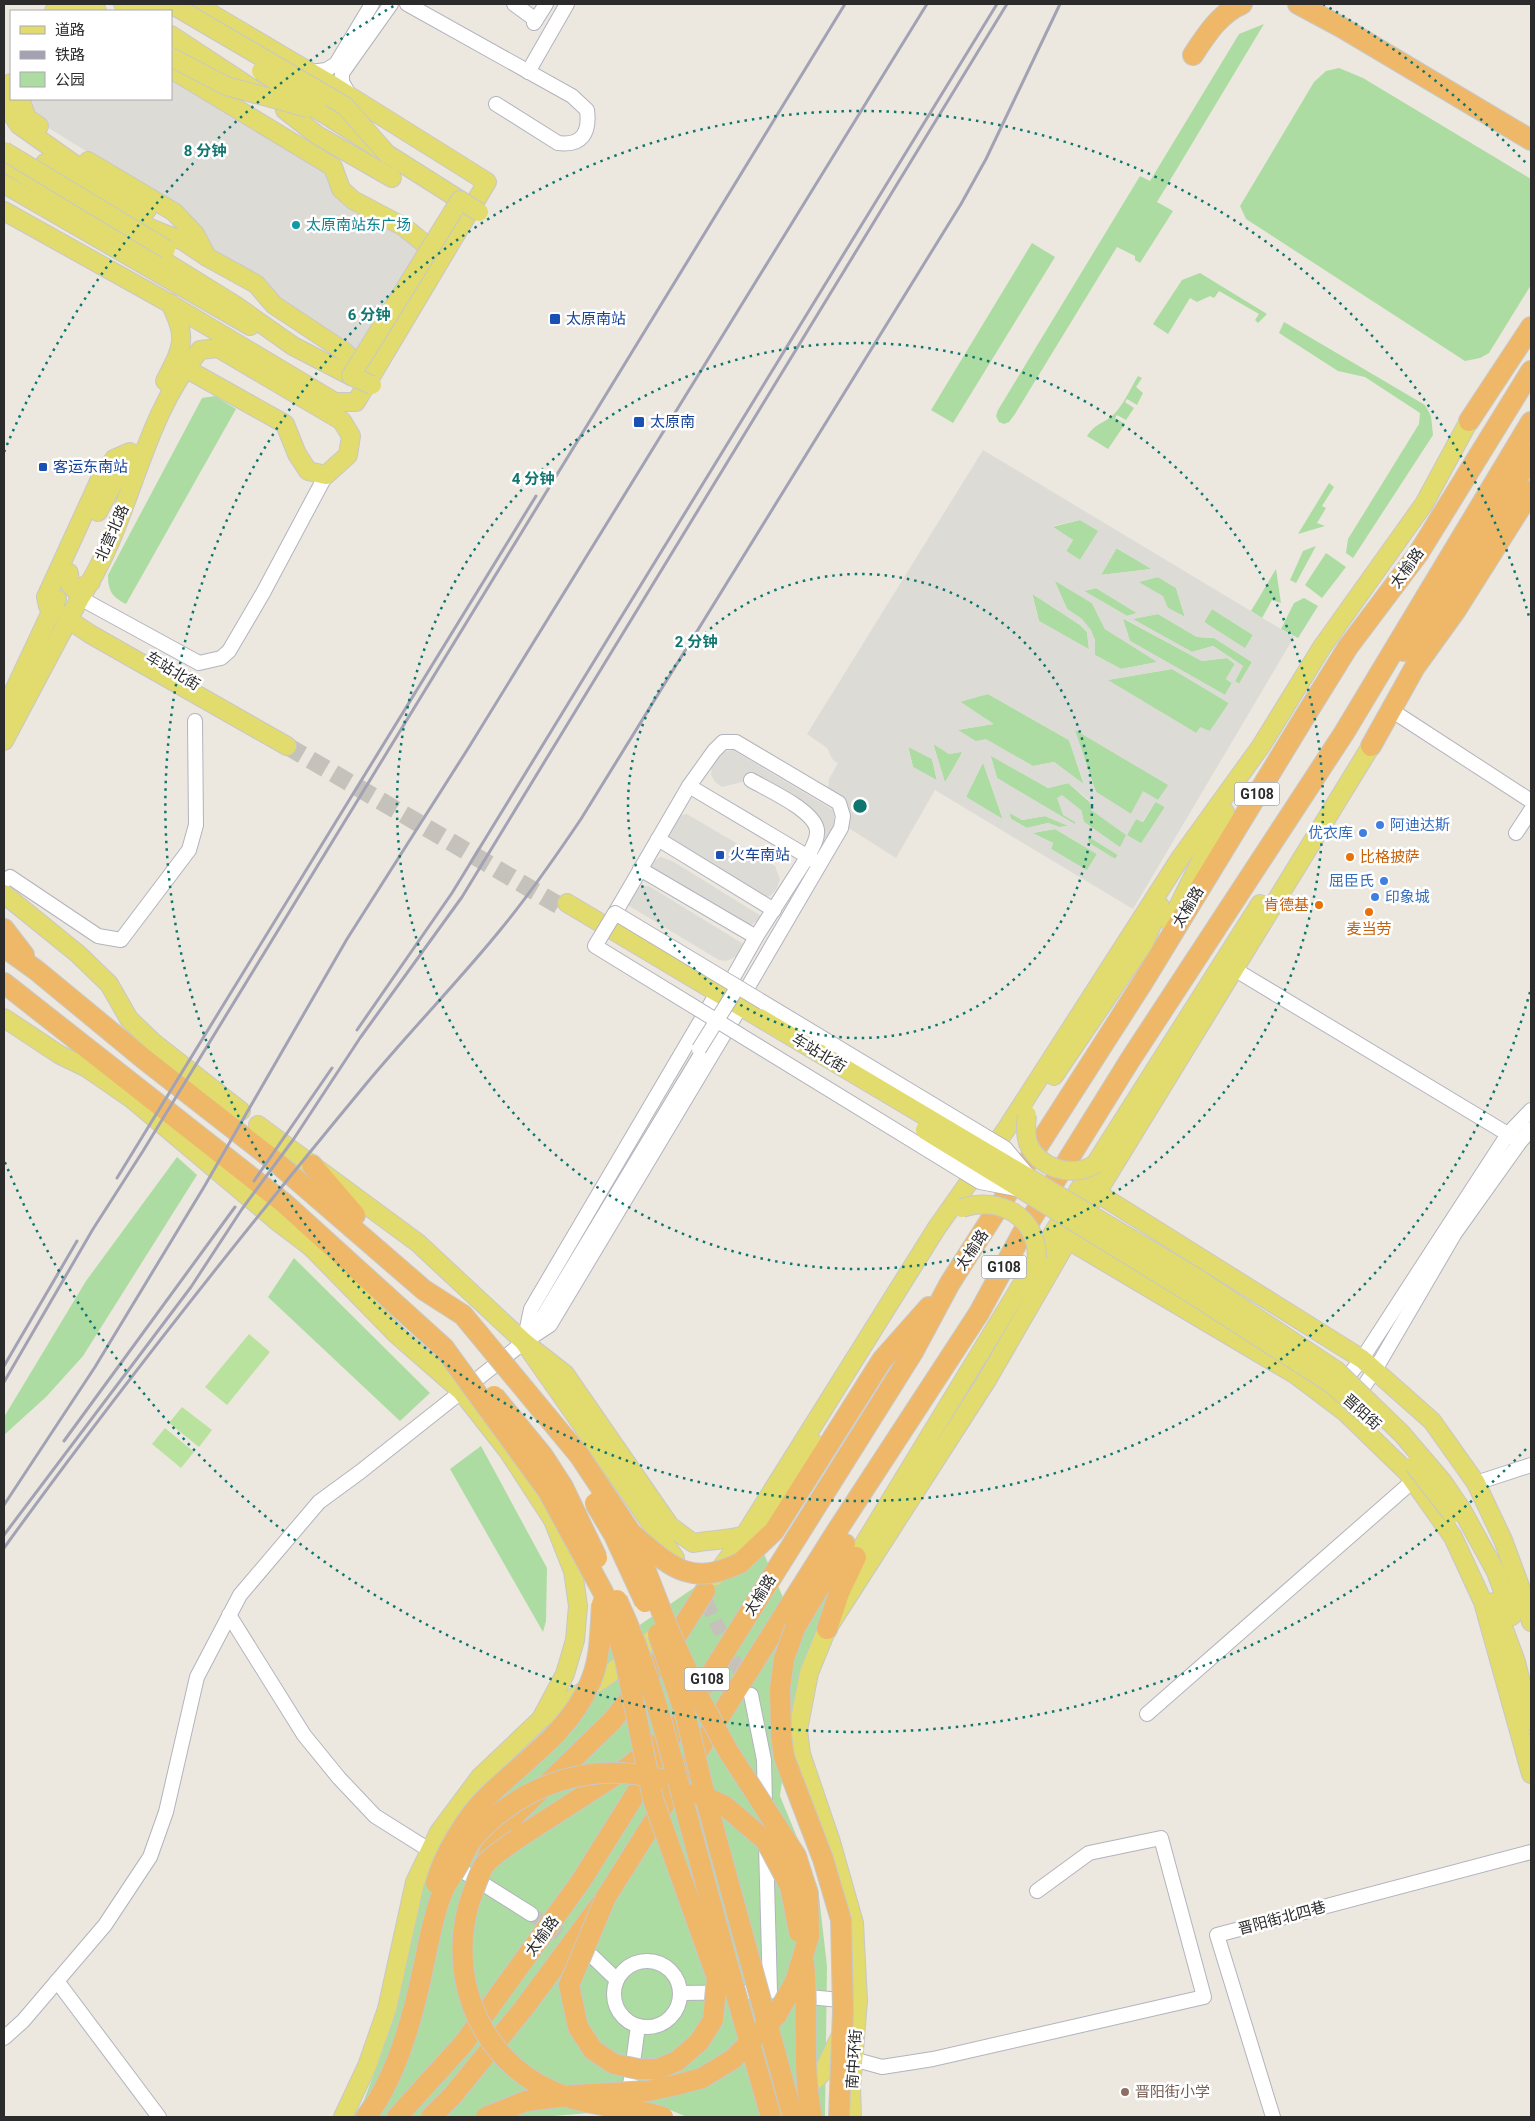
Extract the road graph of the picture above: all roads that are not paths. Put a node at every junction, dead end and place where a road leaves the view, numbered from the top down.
1 (123, 4) edge
2 (171, 4) edge
3 (195, 4) edge
4 (372, 4) edge
5 (407, 4) edge
6 (514, 4) edge
7 (546, 4) edge
8 (567, 4) edge
9 (1242, 4) edge
10 (1298, 4) edge
11 (386, 6) edge
12 (55, 10) edge
13 (94, 10) edge
14 (134, 10) edge
15 (172, 19) edge
16 (172, 36) edge
17 (268, 47) junction
18 (1193, 55) dead end
19 (172, 58) edge
20 (172, 71) edge
21 (311, 72) junction
22 (528, 72) junction
23 (10, 86) edge
24 (350, 96) junction
25 (20, 100) edge
26 (496, 104) dead end
27 (285, 110) junction
28 (318, 110) junction
29 (1531, 140) edge
30 (4, 152) edge
31 (388, 155) junction
32 (49, 157) junction
33 (88, 161) junction
34 (4, 162) edge
35 (392, 178) dead end
36 (101, 183) junction
37 (4, 184) edge
38 (4, 211) edge
39 (149, 211) dead end
40 (166, 249) junction
41 (207, 257) junction
42 (442, 258) junction
43 (169, 303) junction
44 (266, 313) dead end
45 (1531, 327) edge
46 (221, 342) junction
47 (293, 346) junction
48 (185, 368) junction
49 (1531, 371) edge
50 (372, 375) junction
51 (1469, 421) joint
52 (1531, 422) edge
53 (130, 452) junction
54 (1531, 455) edge
55 (326, 475) junction
56 (1531, 492) edge
57 (1424, 504) junction
58 (69, 573) junction
59 (90, 582) junction
60 (1454, 588) junction
61 (55, 604) junction
62 (74, 609) junction
63 (1348, 647) junction
64 (1414, 668) junction
65 (1391, 710) junction
66 (4, 712) edge
67 (195, 721) dead end
68 (1344, 733) junction
69 (4, 741) edge
70 (289, 743) tunnel mouth
71 (1261, 746) junction
72 (1371, 746) junction
73 (751, 780) dead end
74 (689, 786) junction
75 (1531, 800) edge
76 (1531, 810) edge
77 (1516, 833) dead end
78 (658, 839) junction
79 (808, 856) junction
80 (1181, 857) junction
81 (821, 865) junction
82 (640, 869) junction
83 (4, 881) edge
84 (4, 894) edge
85 (566, 906) tunnel mouth
86 (617, 909) junction
87 (774, 910) junction
88 (4, 934) edge
89 (756, 937) junction
90 (1234, 969) junction
91 (1143, 982) junction
92 (4, 983) edge
93 (733, 993) junction
94 (4, 1018) edge
95 (718, 1022) junction
96 (1531, 1110) edge
97 (241, 1112) dead end
98 (1027, 1115) junction
99 (258, 1125) dead end
100 (1531, 1129) edge
101 (1514, 1138) junction
102 (993, 1164) junction
103 (1095, 1164) junction
104 (312, 1165) junction
105 (1028, 1185) junction
106 (1097, 1193) junction
107 (962, 1208) junction
108 (1068, 1208) junction
109 (1068, 1240) junction
110 (310, 1246) junction
111 (1038, 1258) junction
112 (950, 1283) junction
113 (424, 1290) junction
114 (979, 1312) junction
115 (524, 1342) junction
116 (444, 1348) junction
117 (1362, 1358) junction
118 (1375, 1370) junction
119 (456, 1394) junction
120 (1330, 1399) junction
121 (1345, 1412) junction
122 (1531, 1465) edge
123 (1414, 1480) junction
124 (1476, 1483) junction
125 (1457, 1512) junction
126 (631, 1533) junction
127 (744, 1536) junction
128 (856, 1557) joint
129 (675, 1558) dead end
130 (704, 1591) junction
131 (602, 1592) junction
132 (229, 1615) junction
133 (1531, 1622) edge
134 (827, 1629) junction
135 (1531, 1673) edge
136 (751, 1695) tunnel mouth
137 (1147, 1714) dead end
138 (541, 1719) junction
139 (1531, 1721) edge
140 (676, 1728) junction
141 (1531, 1774) edge
142 (426, 1847) junction
143 (1531, 1852) edge
144 (484, 1866) junction
145 (1037, 1891) dead end
146 (606, 1897) junction
147 (531, 1914) tunnel mouth
148 (428, 1945) junction
149 (592, 1956) tunnel mouth
150 (617, 1980) junction
151 (57, 1981) junction
152 (770, 1992) junction
153 (680, 1993) junction
154 (858, 2001) junction
155 (638, 2026) junction
156 (4, 2038) edge
157 (853, 2059) junction
158 (159, 2117) edge
159 (343, 2117) edge
160 (366, 2117) edge
161 (397, 2117) edge
162 (431, 2117) edge
163 (486, 2117) edge
164 (625, 2117) edge
165 (663, 2117) edge
166 (771, 2117) edge
167 (794, 2117) edge
168 (812, 2117) edge
169 (839, 2117) edge
170 (852, 2117) edge
171 (1273, 2117) edge

1 - 14 main road
2 - 31 main road, bridge
3 - 17 main road
4 - 21 street
5 - 22 street
6 - 7 street
8 - 22 street
9 - 18 highway
10 - 29 highway
11 - 24 street
12 - 13 main road
15 - 28 main road, bridge
16 - 27 main road, bridge
17 - 21 main road
17 - 27 main road
19 - 28 main road, bridge
20 - 42 main road
21 - 24 main road
22 - 26 street
23 - 32 main road
24 - 42 main road
25 - 33 main road
27 - 35 main road
28 - 31 main road, bridge
30 - 32 main road
30 - 40 main road, bridge
31 - 47 main road, bridge
32 - 36 main road
32 - 41 main road
33 - 36 main road
33 - 41 main road
34 - 47 main road
36 - 39 main road
37 - 47 main road
38 - 43 main road
40 - 41 main road
40 - 44 main road
41 - 50 main road
42 - 50 main road
43 - 46 main road
43 - 53 main road, 北营北路
45 - 51 highway
46 - 48 main road, 北营北路
46 - 50 main road
46 - 55 main road
48 - 55 main road
48 - 59 main road, 北营北路
49 - 63 highway, 太榆路 / G108
51 - 57 main road
52 - 68 highway, 太榆路 / G108
53 - 58 main road, 北营北路
53 - 61 main road
54 - 60 highway
55 - 62 street
56 - 64 highway
57 - 63 main road
57 - 71 main road
58 - 59 main road
58 - 61 main road, 北营北路
59 - 62 main road, 北营北路
60 - 64 highway
60 - 68 highway
61 - 62 main road, 车站北街
61 - 66 main road, 北营北路
62 - 69 main road, 北营北路
62 - 70 main road, 车站北街
63 - 91 highway, 太榆路 / G108
64 - 65 highway
65 - 72 highway
65 - 75 street
67 - 83 street
68 - 114 highway, 太榆路 / G108
71 - 80 main road
71 - 91 main road
72 - 90 main road, 南中环街
72 - 103 main road
73 - 79 street
74 - 78 street
74 - 79 street
74 - 81 street
76 - 77 street
78 - 82 street
78 - 87 street
79 - 81 street
79 - 87 street
80 - 98 main road
80 - 127 main road
81 - 93 street
82 - 86 street
82 - 89 street
84 - 97 main road
85 - 93 main road
86 - 93 street, bridge
86 - 95 street, bridge
87 - 89 street
88 - 113 highway
89 - 93 street
90 - 101 street
90 - 106 main road, 南中环街
91 - 112 highway, 太榆路 / G108
92 - 116 highway
93 - 95 street, bridge
93 - 102 street, bridge
93 - 102 main road, 晋阳街, bridge
93 - 115 street
93 - 115 street
94 - 110 main road
95 - 102 street, bridge
95 - 115 street, bridge
96 - 101 street
98 - 102 main road
98 - 103 main road, bridge
99 - 104 main road
100 - 101 street
101 - 117 street
101 - 118 street
102 - 105 main road, 晋阳街, bridge
102 - 105 street, bridge
102 - 107 main road
103 - 108 main road
104 - 113 highway
104 - 115 main road
105 - 108 main road, 晋阳街, bridge
106 - 109 main road, 南中环街
106 - 117 main road
107 - 111 main road, bridge
107 - 127 main road
108 - 111 main road
108 - 125 main road, 晋阳街, bridge
109 - 120 main road
109 - 134 main road, 南中环街
110 - 116 main road
110 - 119 main road
111 - 128 main road
112 - 126 highway, bridge
112 - 140 highway, 太榆路 / G108
113 - 126 highway, bridge
113 - 167 highway, bridge
114 - 146 highway, 太榆路 / G108
114 - 169 highway, bridge
115 - 119 street
115 - 127 main road
115 - 129 main road
116 - 131 highway, bridge
116 - 166 highway, bridge
117 - 118 main road
117 - 120 street
118 - 121 street
118 - 124 main road
119 - 132 street
119 - 138 main road
120 - 121 main road
121 - 123 main road
122 - 124 street
123 - 137 street
123 - 141 main road
124 - 133 main road
125 - 135 main road, 晋阳街
125 - 139 main road, 晋阳街
126 - 163 highway, bridge
127 - 130 main road
128 - 134 highway
130 - 138 main road
130 - 144 highway
131 - 146 highway, bridge
131 - 148 highway, bridge
132 - 142 street
132 - 151 street
134 - 154 main road, 南中环街
136 - 152 street
138 - 142 main road
140 - 144 highway, bridge
140 - 161 highway, 太榆路 / G108
142 - 147 street
142 - 159 main road
143 - 171 street, 晋阳街北四巷
144 - 165 highway, bridge
145 - 157 street
146 - 162 highway, 太榆路 / G108
148 - 160 highway, bridge
148 - 168 highway, bridge
149 - 150 street
150 - 153 street
150 - 155 street
151 - 156 street
151 - 158 street
152 - 153 street
152 - 154 street
153 - 155 street
154 - 157 main road, 南中环街
154 - 166 main road
155 - 164 street
157 - 170 main road, 南中环街

